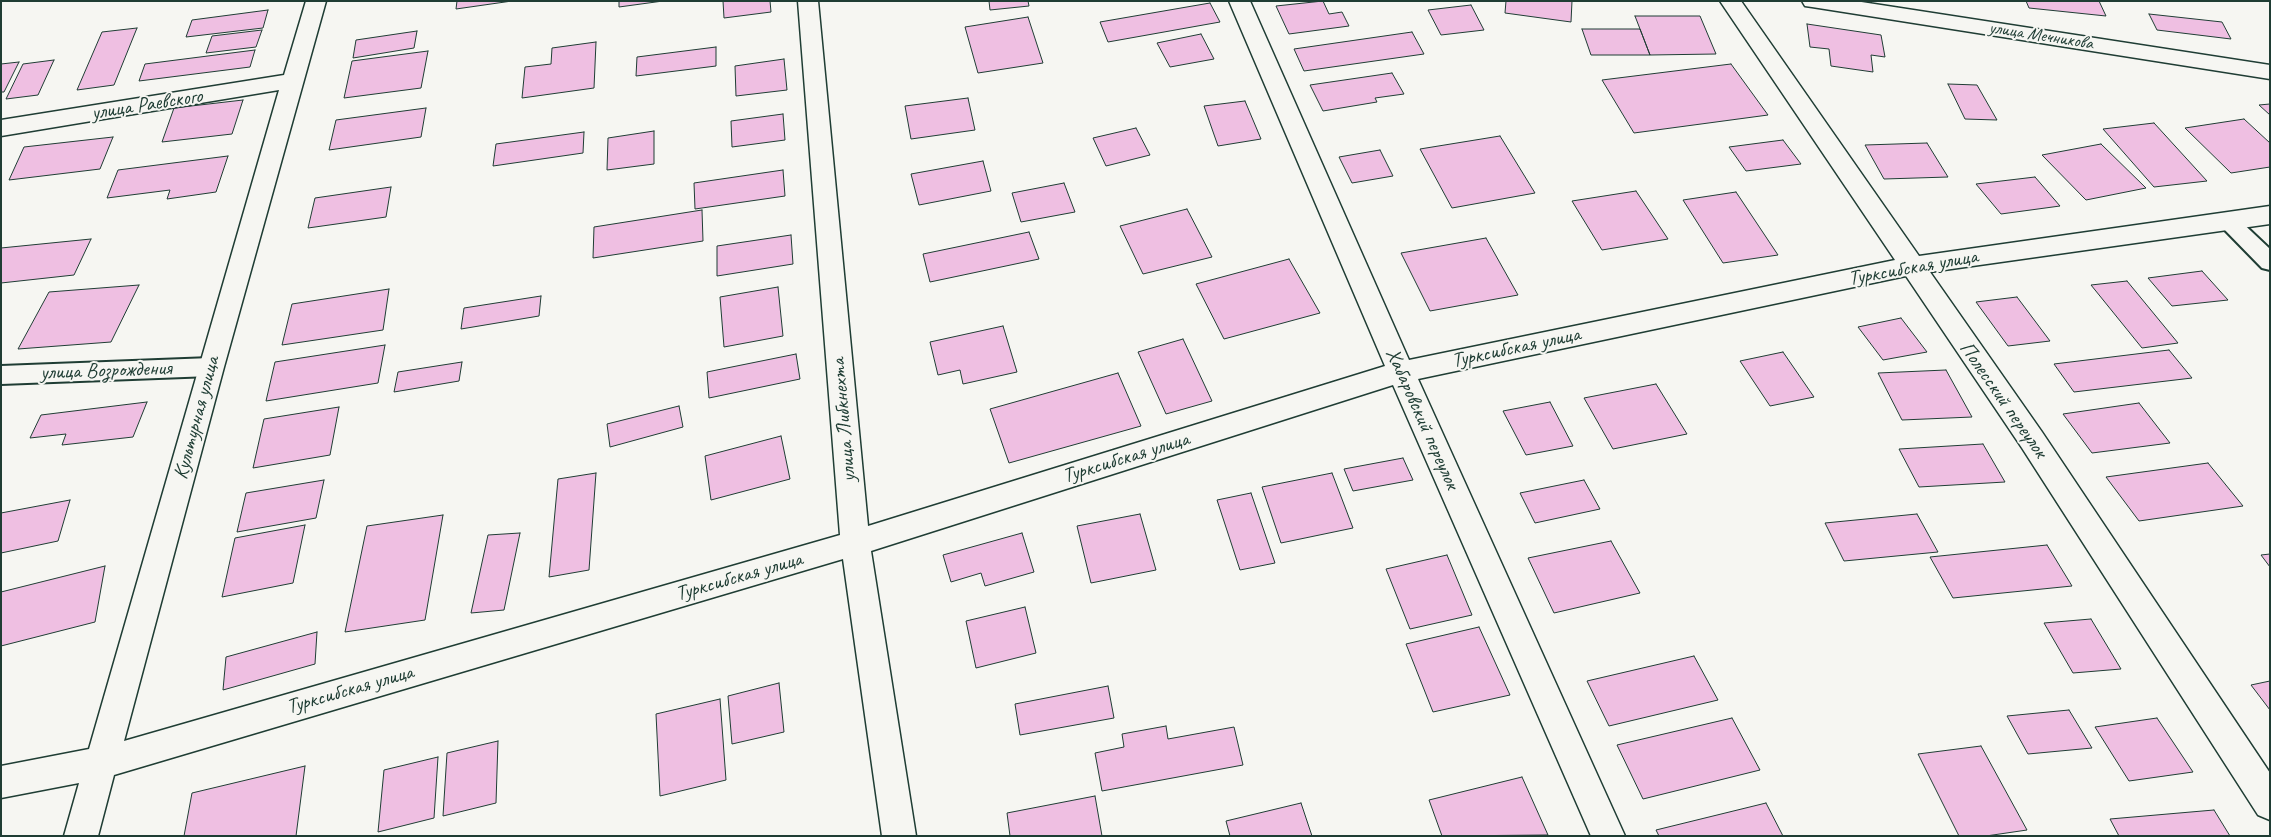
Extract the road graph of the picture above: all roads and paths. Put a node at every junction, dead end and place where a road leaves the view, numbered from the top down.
1 (316, 1) edge
2 (808, 1) edge
3 (1240, 1) edge
4 (1730, 1) edge
5 (1812, 1) edge
6 (1871, 6) edge
7 (2270, 72) edge
8 (292, 81) junction
9 (1, 128) edge
10 (2270, 214) edge
11 (2228, 221) junction
12 (2270, 262) edge
13 (1911, 266) junction
14 (211, 367) junction
15 (1401, 372) junction
16 (1, 375) edge
17 (855, 543) junction
18 (102, 763) junction
19 (1, 782) edge
20 (2270, 803) edge
21 (81, 836) edge
22 (900, 836) edge
23 (1608, 836) edge

1 - 8 street, Культурная улица
2 - 17 street, улица Либкнехта
3 - 15 street, Хабаровский переулок
4 - 13 street, Полесский переулок
5 - 6 street, улица Мечникова
6 - 7 street, улица Мечникова
8 - 9 street, улица Раевского
8 - 14 street, Культурная улица
10 - 11 street, Турксибская улица
11 - 12 lane
11 - 13 street, Турксибская улица
13 - 15 street, Турксибская улица
13 - 20 street, Полесский переулок
14 - 16 lane, улица Возрождения
14 - 18 street, Культурная улица
15 - 17 street, Турксибская улица
15 - 23 street, Хабаровский переулок
17 - 18 street, Турксибская улица
17 - 22 street, улица Либкнехта
18 - 19 street, Турксибская улица
18 - 21 street, Культурная улица

